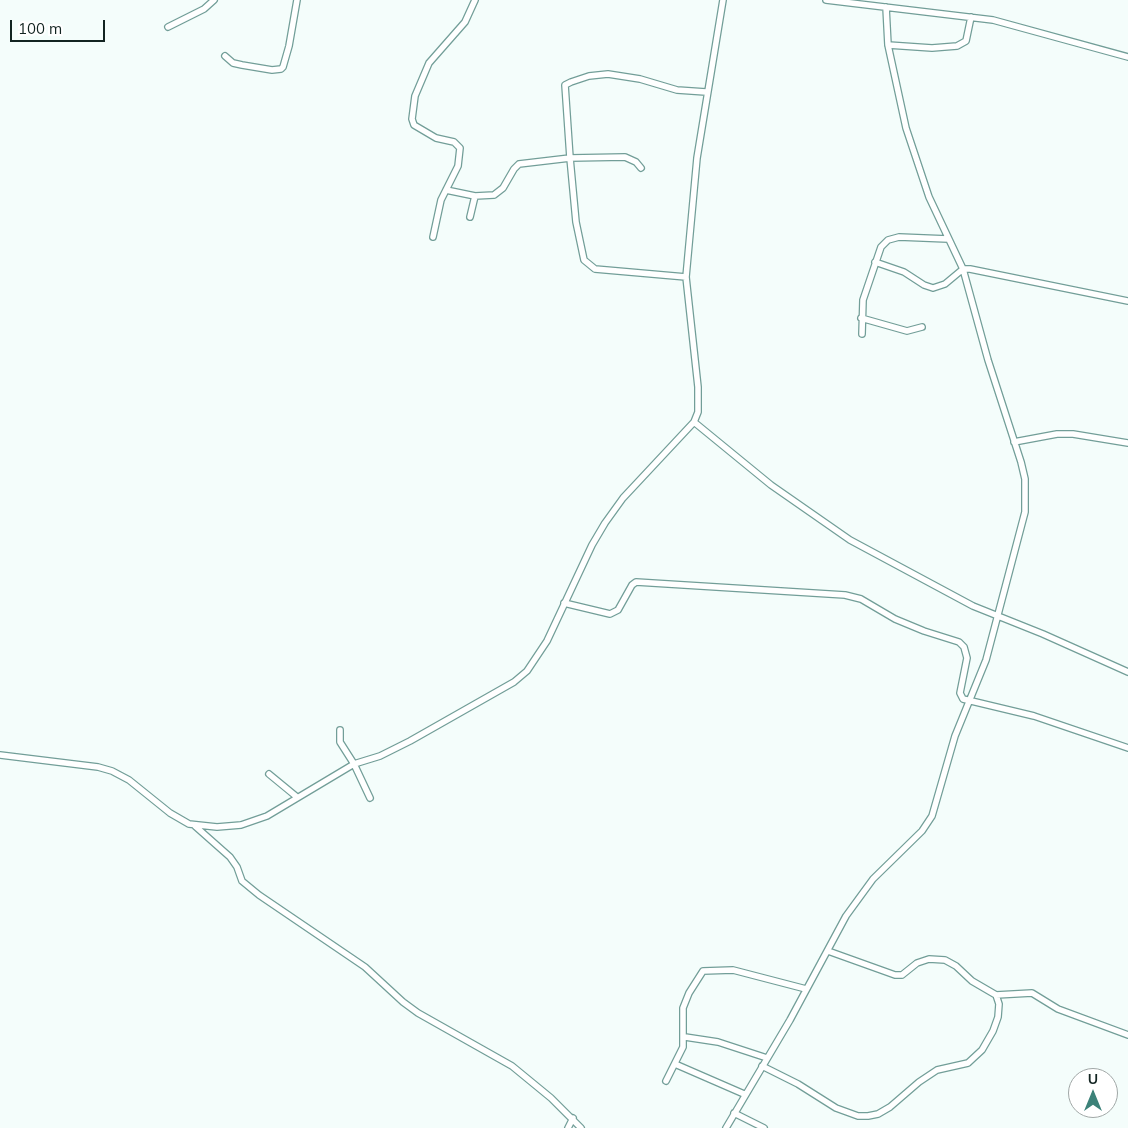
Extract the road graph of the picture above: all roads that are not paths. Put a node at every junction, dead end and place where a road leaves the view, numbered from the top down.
1 (214, 0) edge
2 (297, 0) edge
3 (475, 0) edge
4 (723, 0) edge
5 (826, 0) edge
6 (886, 7) junction
7 (970, 17) junction
8 (168, 28) dead end
9 (888, 45) junction
10 (225, 56) dead end
11 (1128, 56) edge
12 (706, 92) junction
13 (570, 158) junction
14 (641, 168) dead end
15 (446, 190) junction
16 (475, 196) junction
17 (470, 217) dead end
18 (433, 237) dead end
19 (948, 239) junction
20 (875, 262) junction
21 (963, 269) junction
22 (686, 277) junction
23 (1128, 301) edge
24 (861, 318) junction
25 (922, 327) dead end
26 (862, 334) dead end
27 (694, 422) junction
28 (1014, 442) junction
29 (1128, 443) edge
30 (564, 602) junction
31 (997, 616) junction
32 (1128, 672) edge
33 (969, 701) junction
34 (340, 730) dead end
35 (1128, 748) edge
36 (0, 755) edge
37 (354, 764) junction
38 (269, 774) dead end
39 (297, 797) junction
40 (370, 798) dead end
41 (195, 826) junction
42 (828, 951) junction
43 (806, 989) junction
44 (996, 995) junction
45 (1128, 1035) edge
46 (685, 1037) junction
47 (767, 1058) junction
48 (675, 1064) junction
49 (762, 1066) junction
50 (666, 1081) dead end
51 (744, 1094) junction
52 (734, 1113) junction
53 (573, 1118) junction
54 (568, 1128) edge
55 (581, 1128) edge
56 (726, 1128) edge
57 (764, 1128) edge

1 - 8 street
2 - 10 street
3 - 15 street
4 - 12 street
5 - 6 street
6 - 7 street
6 - 9 street
7 - 9 street
7 - 11 street
9 - 19 street
12 - 13 street
12 - 22 street
13 - 14 street
13 - 16 street
13 - 22 street
15 - 16 street
15 - 18 street
16 - 17 street
19 - 20 street
19 - 21 street
20 - 21 street
20 - 24 street
21 - 23 street
21 - 28 street
22 - 27 street
24 - 25 street
24 - 26 street
27 - 30 street
27 - 31 street
28 - 29 street
28 - 31 street
30 - 33 street
30 - 37 street
31 - 32 street
31 - 33 street
33 - 35 street
33 - 42 street
34 - 37 street
36 - 41 street
37 - 39 street
37 - 40 street
38 - 39 street
39 - 41 street
41 - 53 street
42 - 43 street
42 - 44 street
43 - 46 street
43 - 47 street
44 - 45 street
44 - 49 street
46 - 47 street
46 - 48 street
47 - 49 street
48 - 50 street
48 - 51 street
49 - 51 street
51 - 52 street
52 - 56 street
52 - 57 street
53 - 54 street
53 - 55 street

